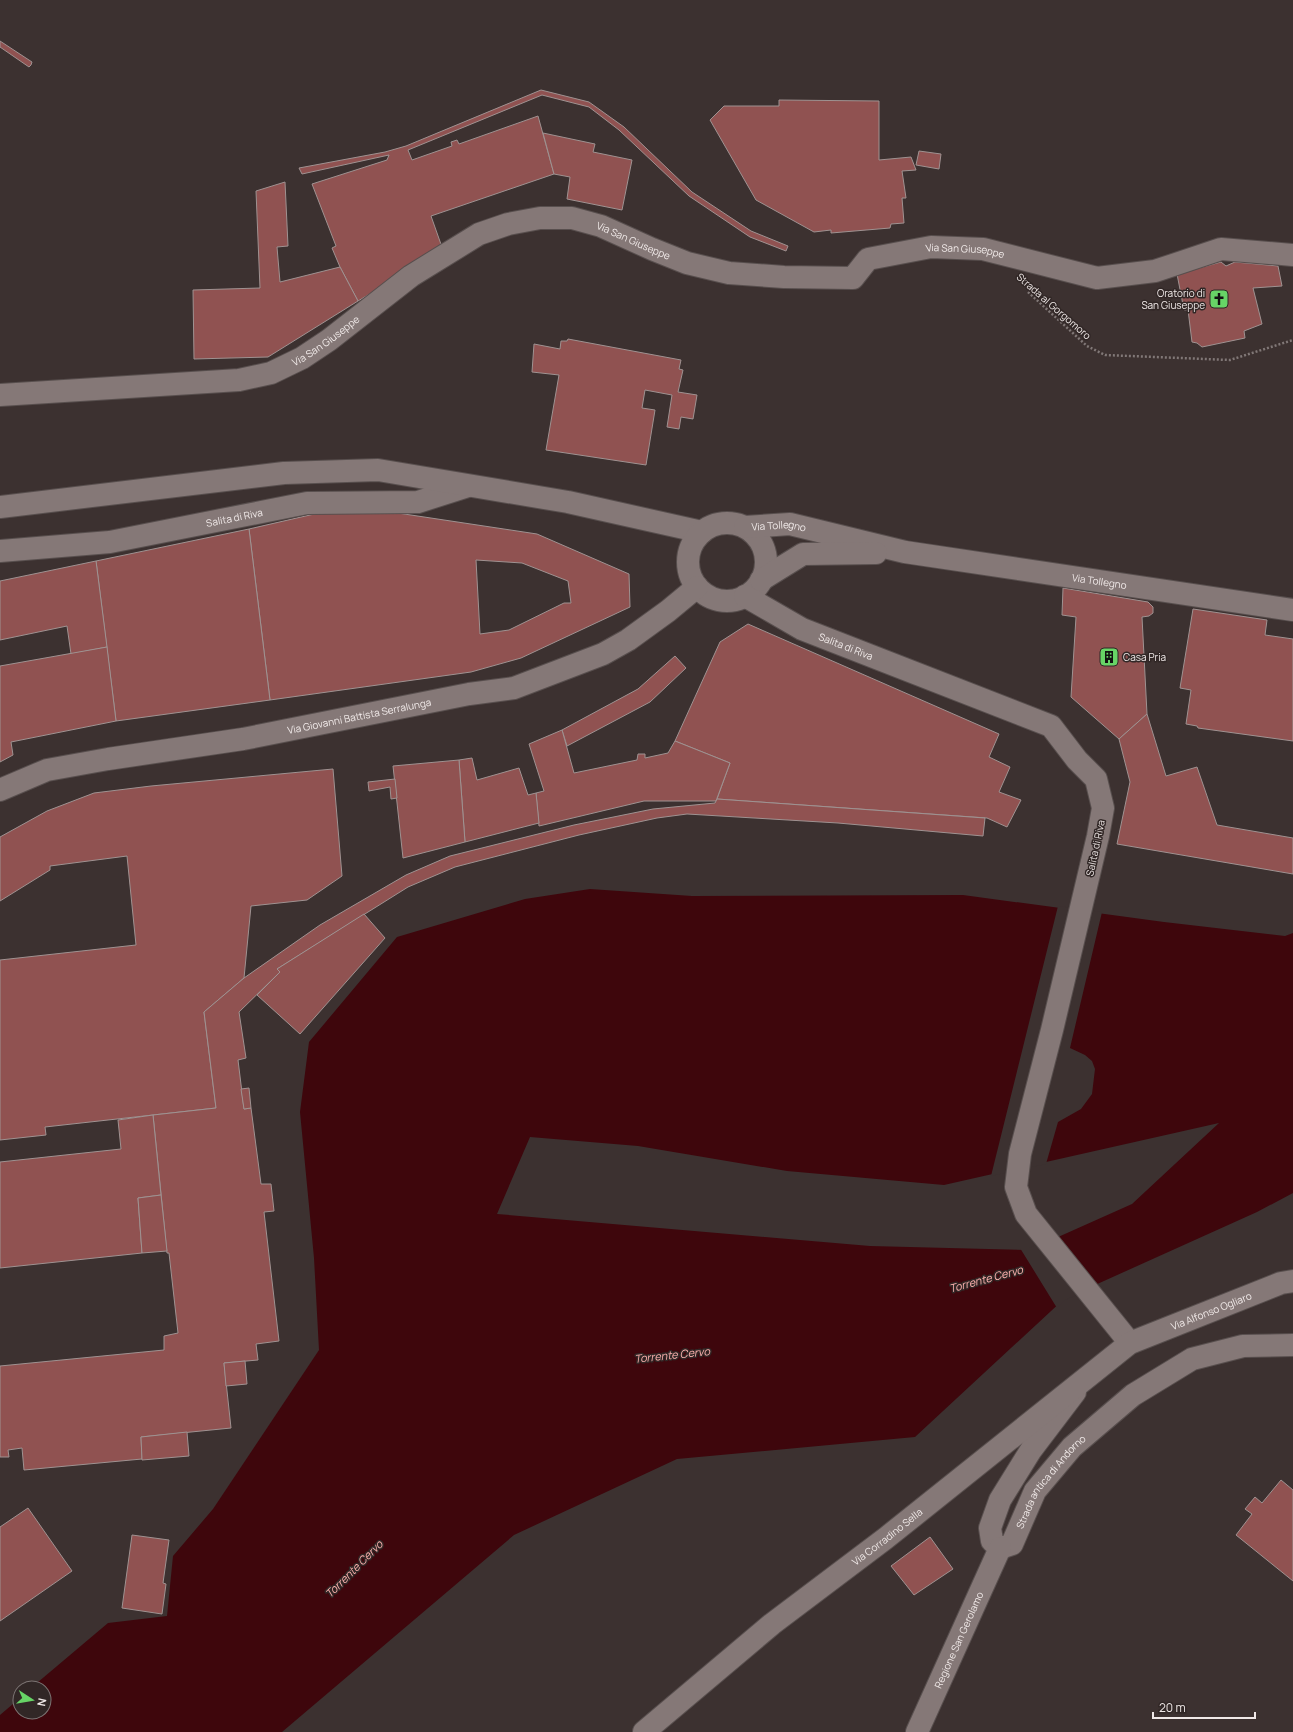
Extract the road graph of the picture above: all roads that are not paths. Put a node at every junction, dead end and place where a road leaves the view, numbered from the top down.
1 (1293, 255) edge
2 (0, 395) edge
3 (468, 486) junction
4 (0, 507) edge
5 (745, 527) junction
6 (702, 532) junction
7 (0, 550) edge
8 (905, 552) junction
9 (761, 580) junction
10 (697, 586) junction
11 (746, 596) junction
12 (1293, 610) edge
13 (0, 790) edge
14 (1293, 1281) edge
15 (1130, 1343) junction
16 (1293, 1345) edge
17 (1088, 1376) junction
18 (1000, 1548) junction
19 (644, 1732) edge
20 (917, 1732) edge

1 - 2 street, Via San Giuseppe
3 - 4 street, Salita di Riva
3 - 6 street, Salita di Riva
3 - 7 street, Salita di Riva
5 - 6 street
5 - 8 street, Via Tollegno
5 - 9 street
6 - 10 street
8 - 9 street, Via Tollegno
8 - 12 street, Via Tollegno
9 - 11 street
10 - 11 street
10 - 13 street, Via Giovanni Battista Serralunga
11 - 15 street, Salita di Riva
14 - 15 street, Via Alfonso Ogliaro
15 - 17 street, Via Corradino Sella
16 - 18 street, Strada antica di Andorno
17 - 18 street
17 - 19 street, Via Corradino Sella
18 - 20 street, Regione San Gerolamo

